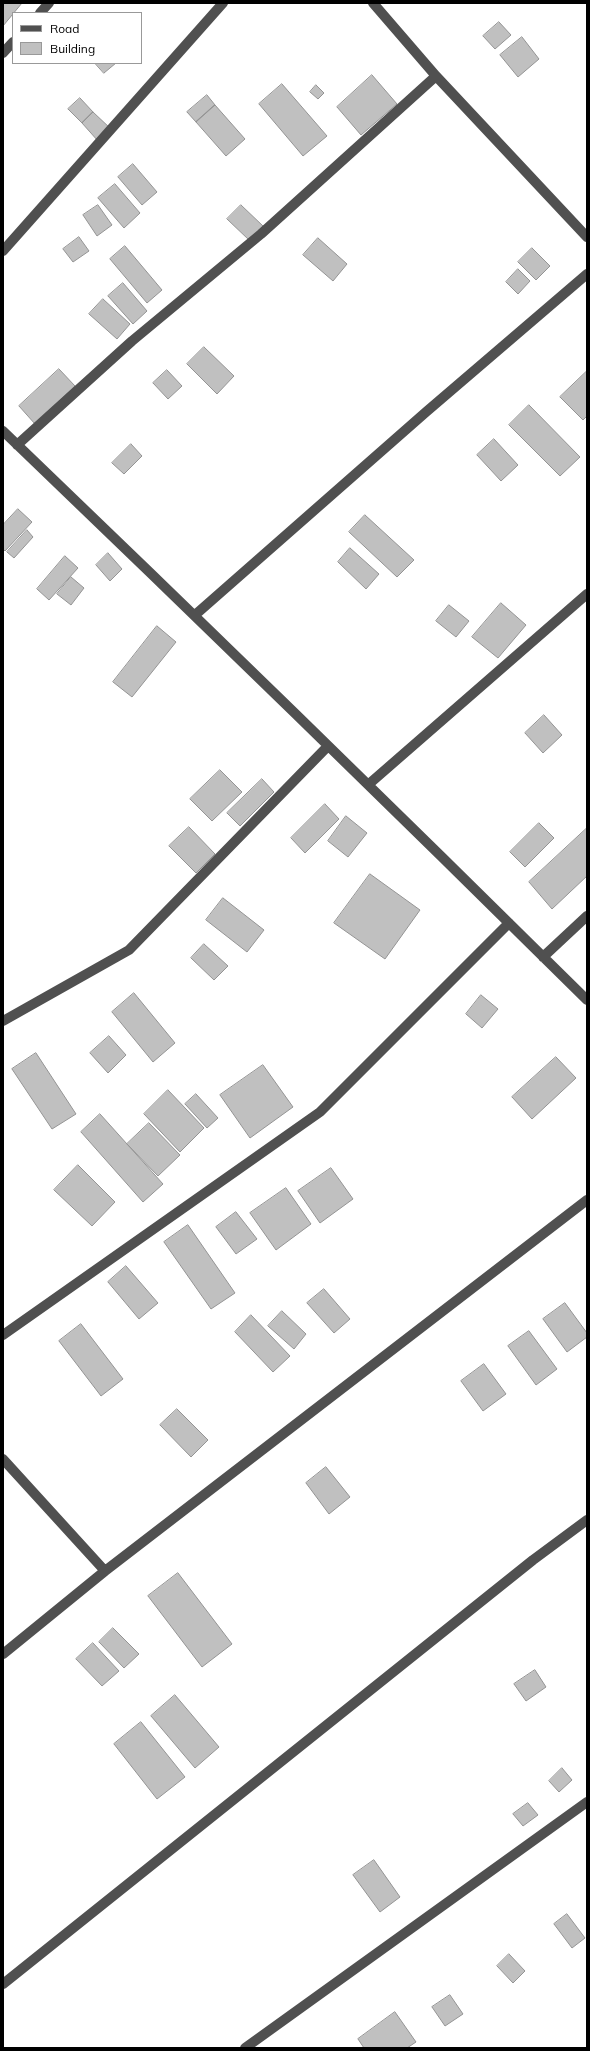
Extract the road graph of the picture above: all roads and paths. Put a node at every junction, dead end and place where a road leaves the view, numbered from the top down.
1 (49, 3) edge
2 (223, 3) edge
3 (373, 3) edge
4 (41, 12) edge
5 (12, 43) edge
6 (3, 53) edge
7 (436, 76) junction
8 (587, 237) edge
9 (3, 250) edge
10 (587, 274) edge
11 (3, 431) edge
12 (17, 445) junction
13 (587, 594) edge
14 (195, 615) junction
15 (328, 746) junction
16 (369, 784) junction
17 (587, 916) edge
18 (509, 923) junction
19 (543, 957) junction
20 (587, 1000) edge
21 (3, 1021) edge
22 (587, 1200) edge
23 (3, 1335) edge
24 (3, 1459) edge
25 (587, 1520) edge
26 (105, 1571) junction
27 (3, 1654) edge
28 (587, 1802) edge
29 (3, 1984) edge
30 (245, 2048) edge

1 - 4 street
2 - 9 street
3 - 7 street
5 - 6 street
7 - 8 street
7 - 12 street
10 - 14 street
11 - 12 street
12 - 14 street
13 - 16 street
14 - 15 street
15 - 16 street
15 - 21 street
16 - 18 street
17 - 19 street
18 - 19 street
18 - 23 street
19 - 20 street
22 - 26 street
24 - 26 street
25 - 29 street
26 - 27 street
28 - 30 street

